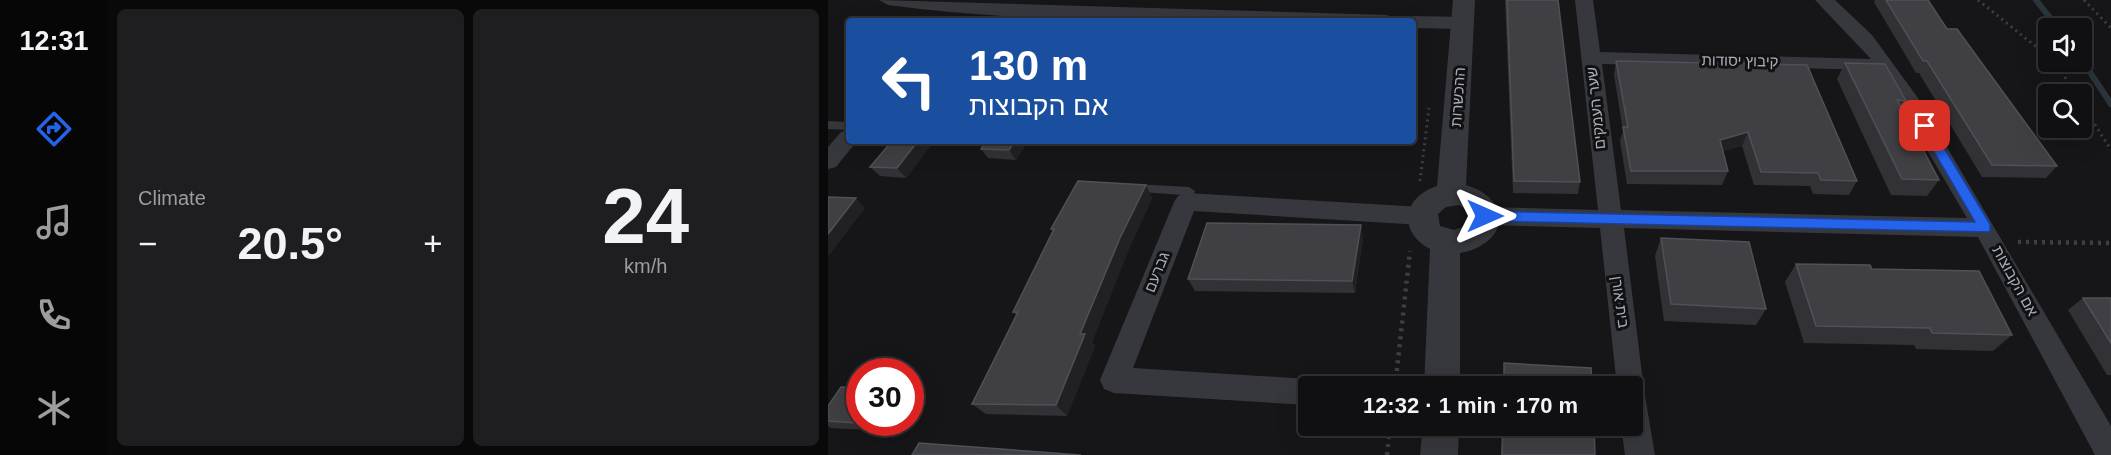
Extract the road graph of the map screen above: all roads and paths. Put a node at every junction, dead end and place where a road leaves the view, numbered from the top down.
1 (888, 0) edge
2 (1584, 0) edge
3 (1824, 0) edge
4 (1978, 0) edge
5 (2084, 0) edge
6 (1275, 8) edge
7 (1463, 12) edge
8 (960, 15) edge
9 (1361, 18) edge
10 (1416, 21) edge
11 (2111, 28) edge
12 (2038, 48) edge
13 (1591, 58) junction
14 (1889, 65) junction
15 (1429, 102) dead end
16 (2092, 120) edge
17 (828, 125) edge
18 (846, 126) edge
19 (846, 140) edge
20 (2111, 150) edge
21 (828, 161) edge
22 (1122, 188) edge
23 (1451, 194) junction
24 (1185, 202) junction
25 (1418, 216) junction
26 (1485, 216) junction
27 (1608, 217) junction
28 (1989, 235) junction
29 (1445, 242) junction
30 (2111, 243) edge
31 (1396, 376) edge
32 (1442, 376) edge
33 (1630, 376) edge
34 (1298, 391) edge
35 (1389, 436) edge
36 (1440, 436) edge
37 (1637, 436) edge
38 (1387, 455) edge
39 (1439, 455) edge
40 (1640, 455) edge
41 (2110, 455) edge

1 - 8 street
2 - 13 street, שער העמקים
3 - 14 street, אם הקבוצות
4 - 12 path
5 - 11 path
6 - 8 street
6 - 9 street
7 - 10 street
7 - 23 street, ההכשרות
13 - 14 street, קיבוץ יסודות
13 - 27 street, שער העמקים
14 - 28 street, אם הקבוצות
15 - 25 path
16 - 20 path
17 - 18 lane
19 - 21 street
22 - 24 lane
23 - 25 street
23 - 26 street
24 - 25 street
24 - 34 street, גברעם
25 - 29 street
25 - 31 path
26 - 27 street
26 - 29 street
27 - 28 street
27 - 33 street, בית אורן
28 - 30 path
28 - 41 street, אם הקבוצות
29 - 32 street
35 - 38 path
36 - 39 street
37 - 40 street

